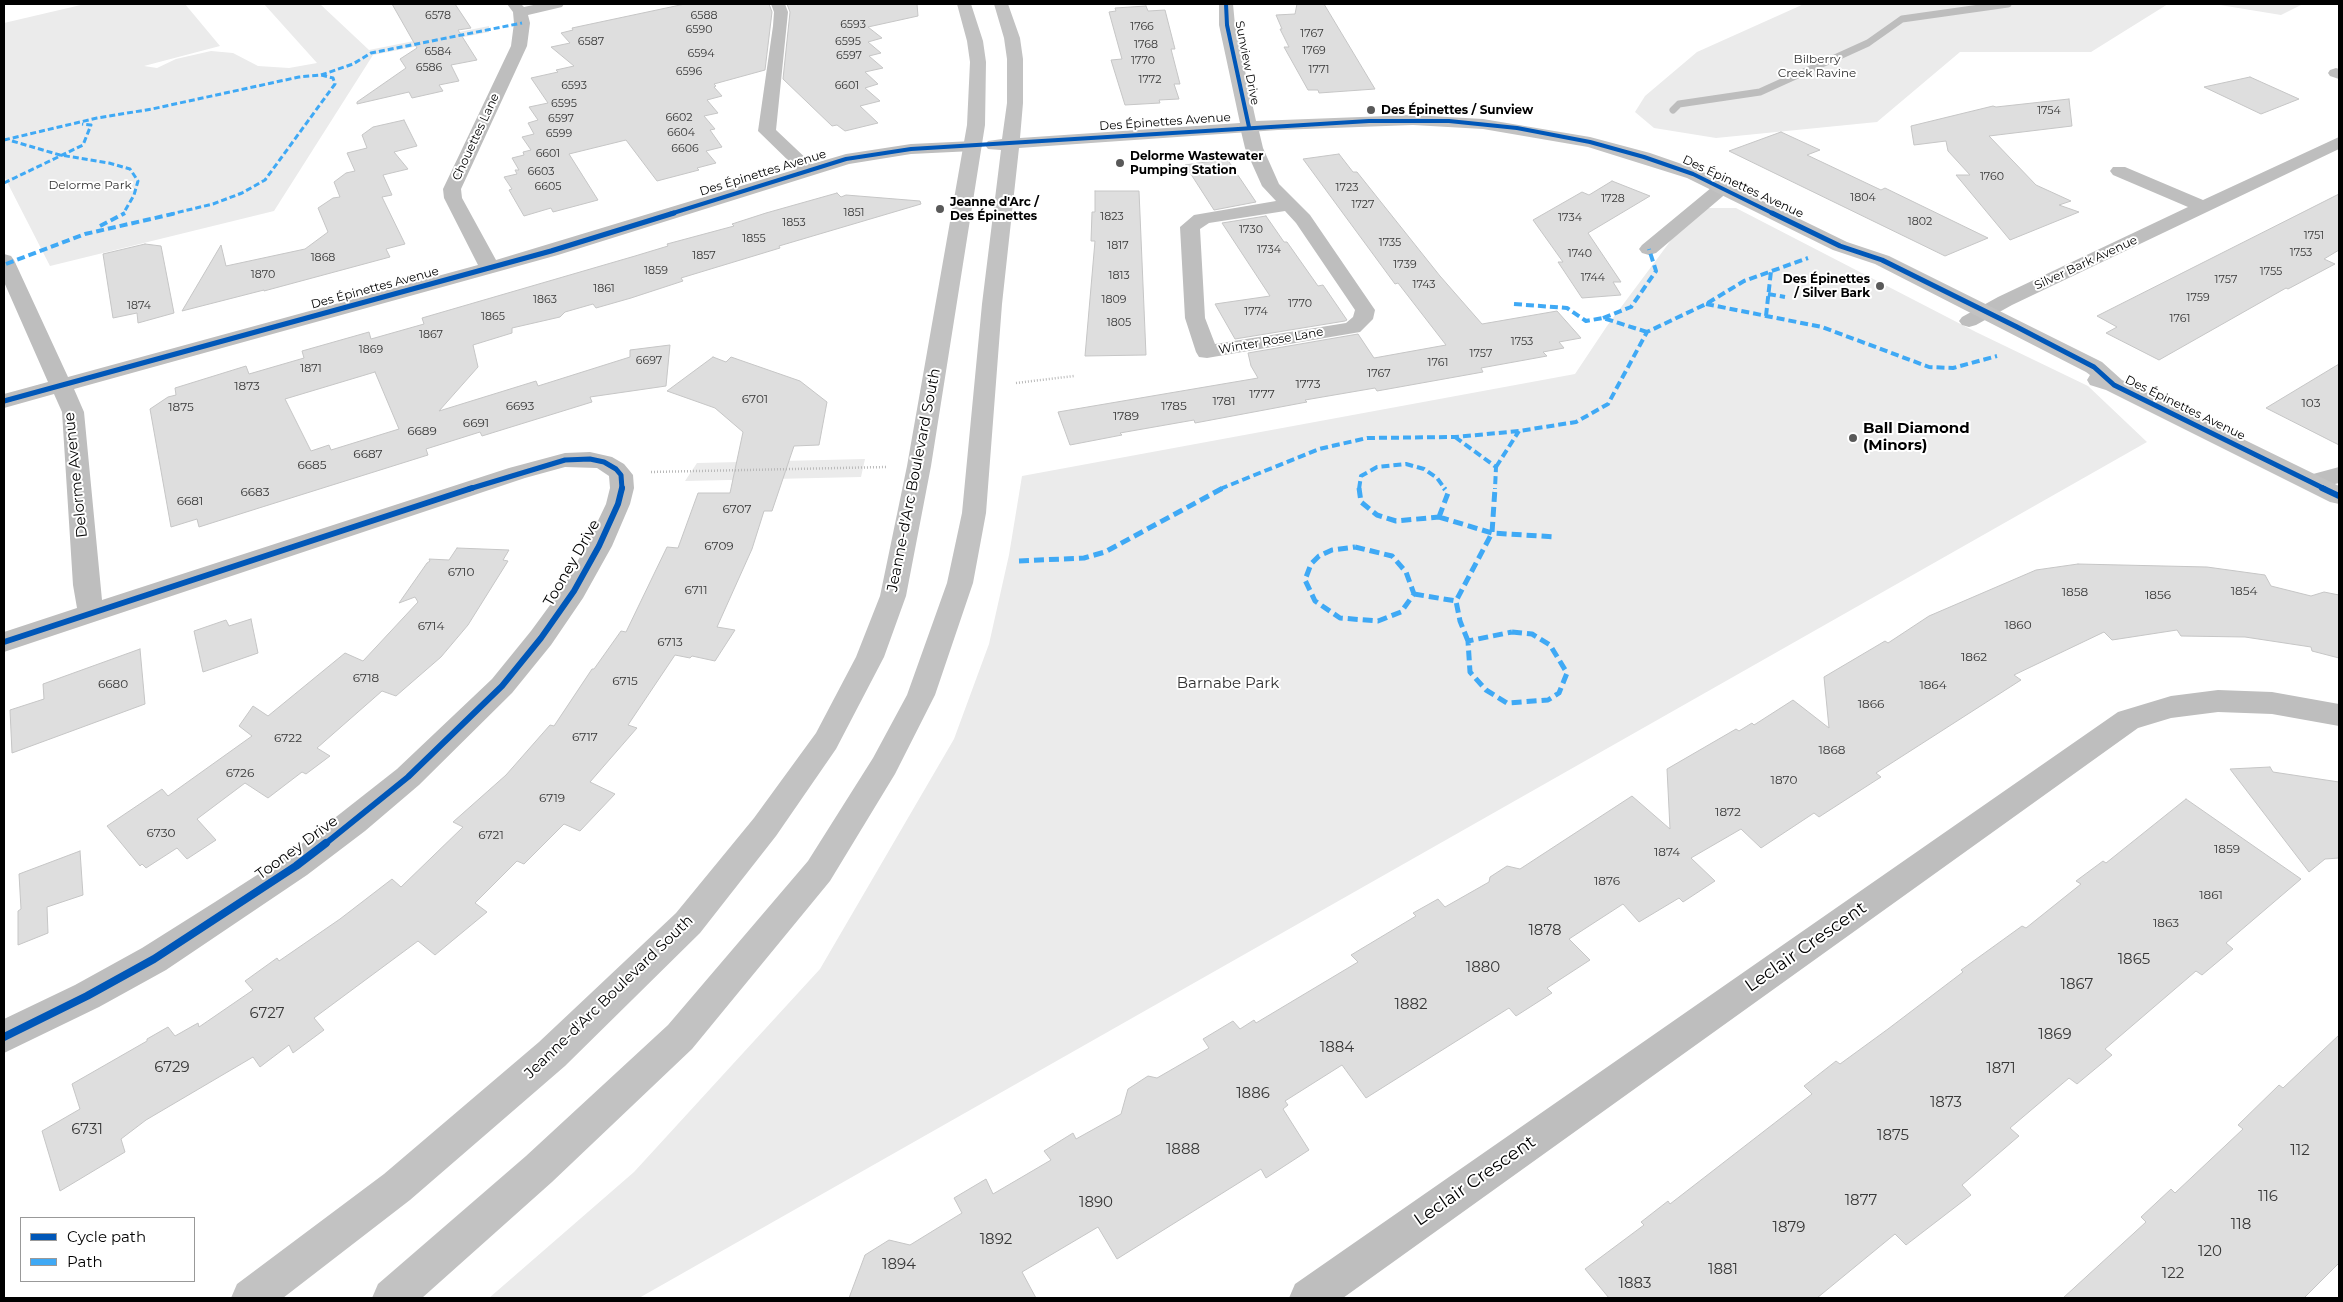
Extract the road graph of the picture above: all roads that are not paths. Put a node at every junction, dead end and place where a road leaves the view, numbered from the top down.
1 (557, 4) edge
2 (778, 4) edge
3 (964, 4) edge
4 (1001, 4) edge
5 (1226, 4) edge
6 (517, 8) edge
7 (1249, 127) junction
8 (2339, 142) edge
9 (1011, 144) junction
10 (973, 146) junction
11 (808, 170) junction
12 (2119, 171) dead end
13 (1723, 188) junction
14 (1289, 205) junction
15 (2204, 207) junction
16 (1649, 249) dead end
17 (4, 260) edge
18 (490, 268) junction
19 (1978, 316) junction
20 (59, 386) junction
21 (4, 401) edge
22 (2339, 474) edge
23 (2311, 482) junction
24 (2339, 496) edge
25 (91, 613) junction
26 (4, 642) edge
27 (2339, 715) edge
28 (4, 1036) edge
29 (251, 1298) edge
30 (392, 1298) edge
31 (1309, 1298) edge

1 - 6 street
2 - 11 street
3 - 10 main road, Jeanne-d'Arc Boulevard South
4 - 9 main road
5 - 7 main road, Sunview Drive
6 - 18 street, Chouettes Lane
7 - 9 main road, Des Épinettes Avenue
7 - 13 main road, Des Épinettes Avenue
7 - 14 street, Winter Rose Lane
8 - 15 street, Silver Bark Avenue
9 - 10 main road, Des Épinettes Avenue
9 - 30 main road
10 - 11 street, Des Épinettes Avenue
10 - 29 main road, Jeanne-d'Arc Boulevard South
11 - 18 street, Des Épinettes Avenue
12 - 15 street
13 - 16 street
13 - 19 main road, Des Épinettes Avenue
14 - 14 street, Winter Rose Lane
15 - 19 street, Silver Bark Avenue
17 - 20 street, Delorme Avenue
18 - 20 street, Des Épinettes Avenue
19 - 23 main road, Des Épinettes Avenue
20 - 21 street, Des Épinettes Avenue
20 - 25 street, Delorme Avenue
22 - 23 street
23 - 24 main road, Des Épinettes Avenue
25 - 26 street
25 - 28 street, Tooney Drive
27 - 31 street, Leclair Crescent

